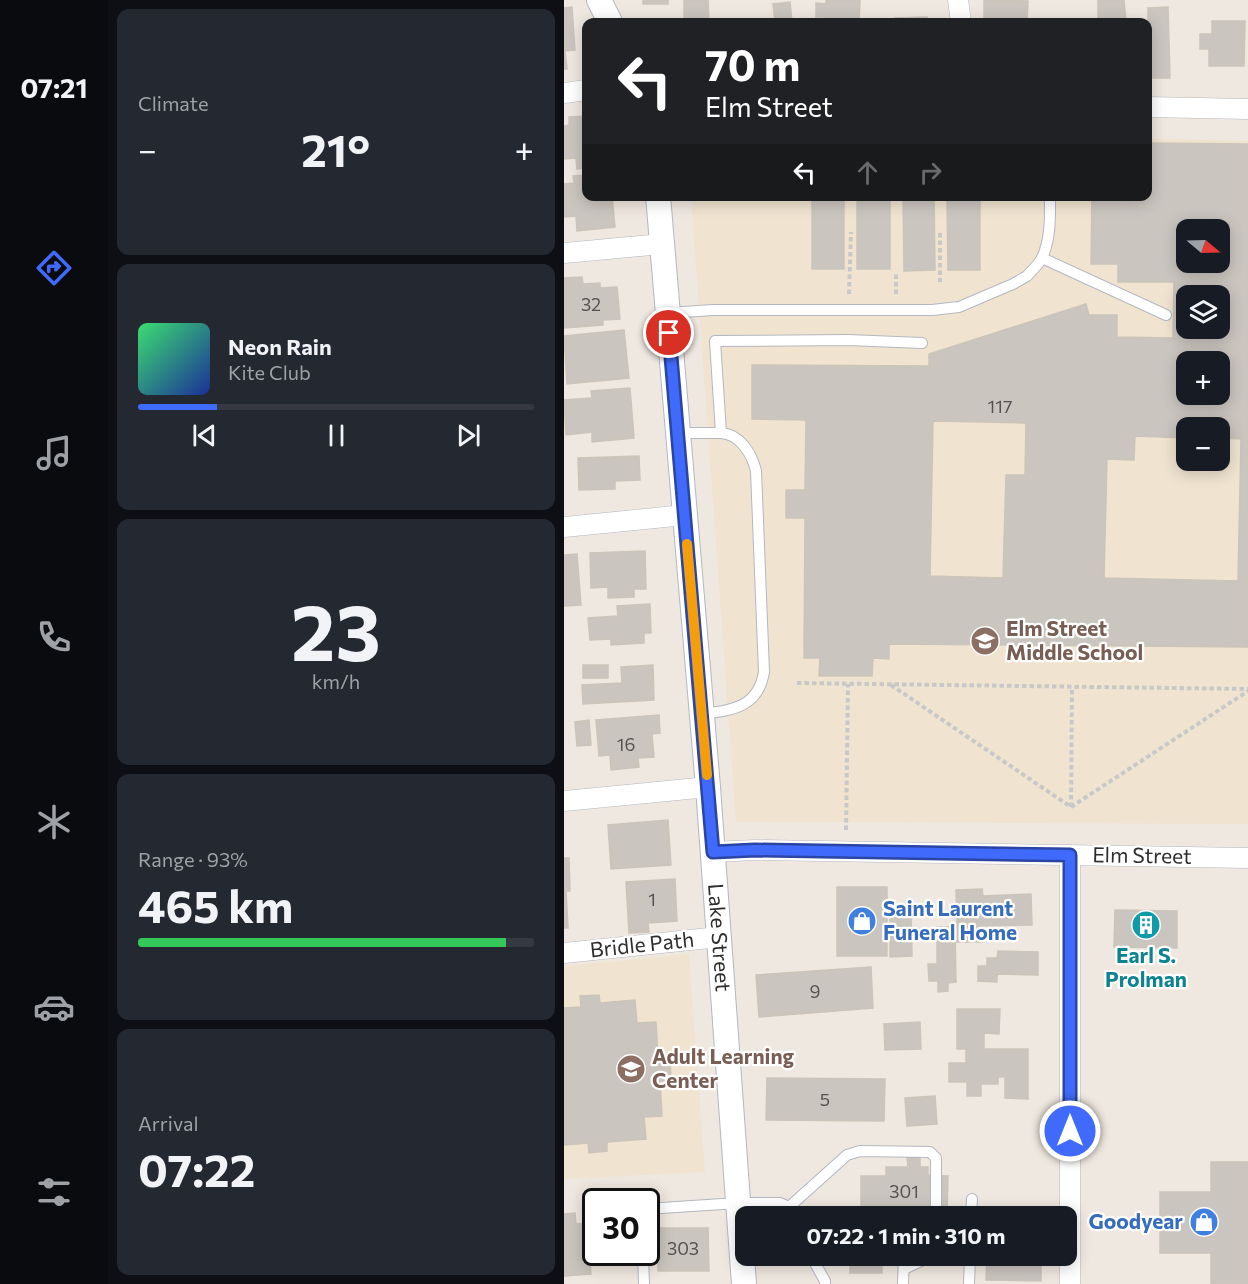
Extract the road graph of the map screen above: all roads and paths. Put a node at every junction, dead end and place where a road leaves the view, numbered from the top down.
1 (599, 0) edge
2 (958, 0) edge
3 (608, 18) edge
4 (960, 18) edge
5 (582, 91) edge
6 (564, 93) edge
7 (1152, 107) edge
8 (1248, 109) edge
9 (658, 201) edge
10 (1050, 201) edge
11 (851, 232) dead end
12 (940, 233) dead end
13 (662, 244) junction
14 (564, 254) edge
15 (1042, 258) junction
16 (896, 274) dead end
17 (940, 282) dead end
18 (849, 298) dead end
19 (896, 298) dead end
20 (668, 313) junction
21 (1166, 315) dead end
22 (922, 343) dead end
23 (678, 433) junction
24 (721, 433) junction
25 (685, 515) junction
26 (564, 527) edge
27 (797, 683) dead end
28 (848, 684) junction
29 (890, 684) junction
30 (1072, 687) junction
31 (1248, 690) edge
32 (702, 714) junction
33 (708, 787) junction
34 (564, 801) edge
35 (1071, 807) junction
36 (713, 852) junction
37 (845, 852) junction
38 (1070, 855) junction
39 (1248, 858) edge
40 (719, 937) junction
41 (564, 952) edge
42 (972, 1199) dead end
43 (738, 1203) junction
44 (783, 1206) edge
45 (796, 1206) edge
46 (936, 1206) edge
47 (972, 1206) edge
48 (660, 1208) edge
49 (643, 1266) edge
50 (817, 1266) edge
51 (910, 1266) edge
52 (970, 1266) edge
53 (904, 1269) joint
54 (644, 1284) edge
55 (744, 1284) edge
56 (825, 1284) edge
57 (903, 1284) edge
58 (969, 1284) edge
59 (1070, 1284) edge

1 - 3 street
2 - 4 street
5 - 6 street
7 - 8 street
9 - 13 street, Lake Street
10 - 15 lane
11 - 18 path
12 - 17 path
13 - 14 street
13 - 20 street, Lake Street
15 - 20 lane
15 - 21 lane
16 - 19 path
20 - 23 street, Lake Street
22 - 24 lane
23 - 24 lane
23 - 25 street, Lake Street
24 - 32 lane
25 - 26 street
25 - 32 street, Lake Street
27 - 28 path
28 - 29 path
28 - 37 path
29 - 30 path
29 - 35 path
30 - 31 path
30 - 35 path
31 - 35 path
32 - 33 street, Lake Street
33 - 34 street
33 - 36 street, Lake Street
36 - 37 street, Elm Street
36 - 40 street, Lake Street
37 - 38 street, Elm Street
38 - 39 street, Elm Street
38 - 59 street
40 - 41 street, Bridle Path
40 - 43 street, Lake Street
42 - 47 lane
43 - 44 lane
43 - 48 lane
43 - 55 street, Lake Street
45 - 46 lane
49 - 54 lane
50 - 56 lane
51 - 53 lane
52 - 58 lane
53 - 57 lane

